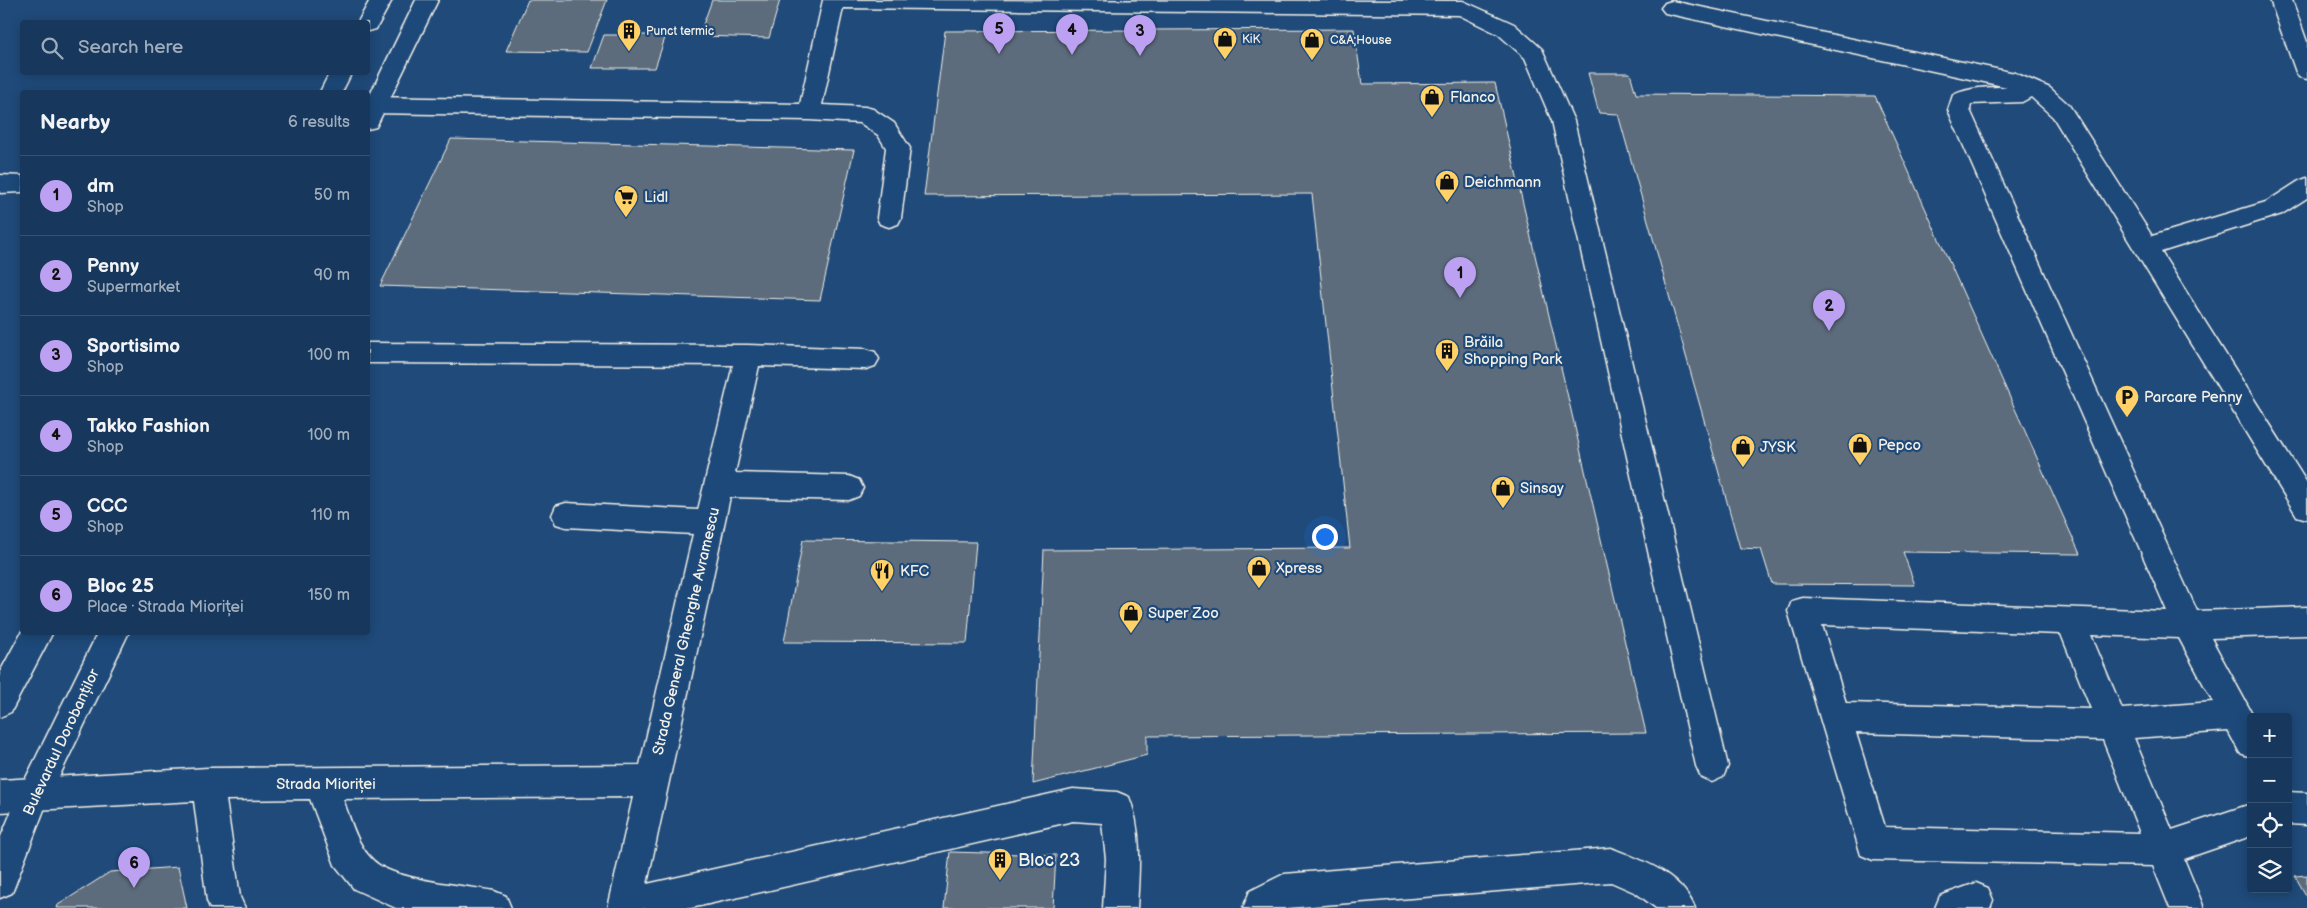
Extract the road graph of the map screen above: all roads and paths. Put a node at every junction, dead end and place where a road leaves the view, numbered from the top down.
1 (380, 0) edge
2 (427, 0) edge
3 (834, 0) edge
4 (2281, 0) edge
5 (1672, 8) dead end
6 (370, 20) edge
7 (2307, 72) edge
8 (340, 75) edge
9 (332, 90) edge
10 (2042, 94) junction
11 (370, 110) edge
12 (809, 112) junction
13 (0, 184) edge
14 (20, 184) edge
15 (2307, 187) edge
16 (889, 218) dead end
17 (2147, 247) junction
18 (370, 353) edge
19 (748, 355) junction
20 (866, 358) dead end
21 (719, 485) junction
22 (849, 488) dead end
23 (2307, 507) edge
24 (566, 515) dead end
25 (710, 523) junction
26 (2070, 620) junction
27 (2307, 621) edge
28 (2188, 625) junction
29 (36, 635) edge
30 (113, 635) edge
31 (0, 702) edge
32 (2236, 715) junction
33 (1836, 718) junction
34 (2112, 725) junction
35 (2247, 735) edge
36 (1712, 766) dead end
37 (652, 782) junction
38 (208, 784) junction
39 (321, 785) junction
40 (34, 795) junction
41 (0, 796) edge
42 (2292, 808) edge
43 (2307, 809) edge
44 (2247, 821) edge
45 (2162, 850) junction
46 (0, 881) edge
47 (625, 907) edge
48 (228, 908) edge
49 (494, 908) edge
50 (1120, 908) edge
51 (1260, 908) edge
52 (1678, 908) edge
53 (2187, 908) edge

1 - 6 street
2 - 11 street
3 - 12 street
3 - 36 street
4 - 7 street
5 - 10 street
8 - 9 street
10 - 17 street
10 - 28 street
11 - 12 street
12 - 16 street
13 - 14 street
15 - 17 street
17 - 23 street
18 - 19 street
19 - 20 street
19 - 21 street, Strada General Gheorghe Avramescu
21 - 22 street
21 - 25 street, Strada General Gheorghe Avramescu
24 - 25 street
25 - 37 street, Strada General Gheorghe Avramescu
26 - 28 street
26 - 33 street
26 - 34 street
27 - 28 street
28 - 32 street
29 - 31 street
30 - 40 street, Bulevardul Dorobanților
32 - 34 street
32 - 35 street
33 - 34 street
33 - 45 street
34 - 45 street
37 - 39 street, Strada Mioriței
37 - 47 street, Strada General Gheorghe Avramescu
38 - 39 street, Strada Mioriței
38 - 40 street, Strada Mioriței
38 - 48 street
39 - 49 street
40 - 41 street, Strada Mioriței
40 - 46 street, Bulevardul Dorobanților
42 - 43 street
44 - 45 street
45 - 53 street
47 - 50 street
51 - 52 street

